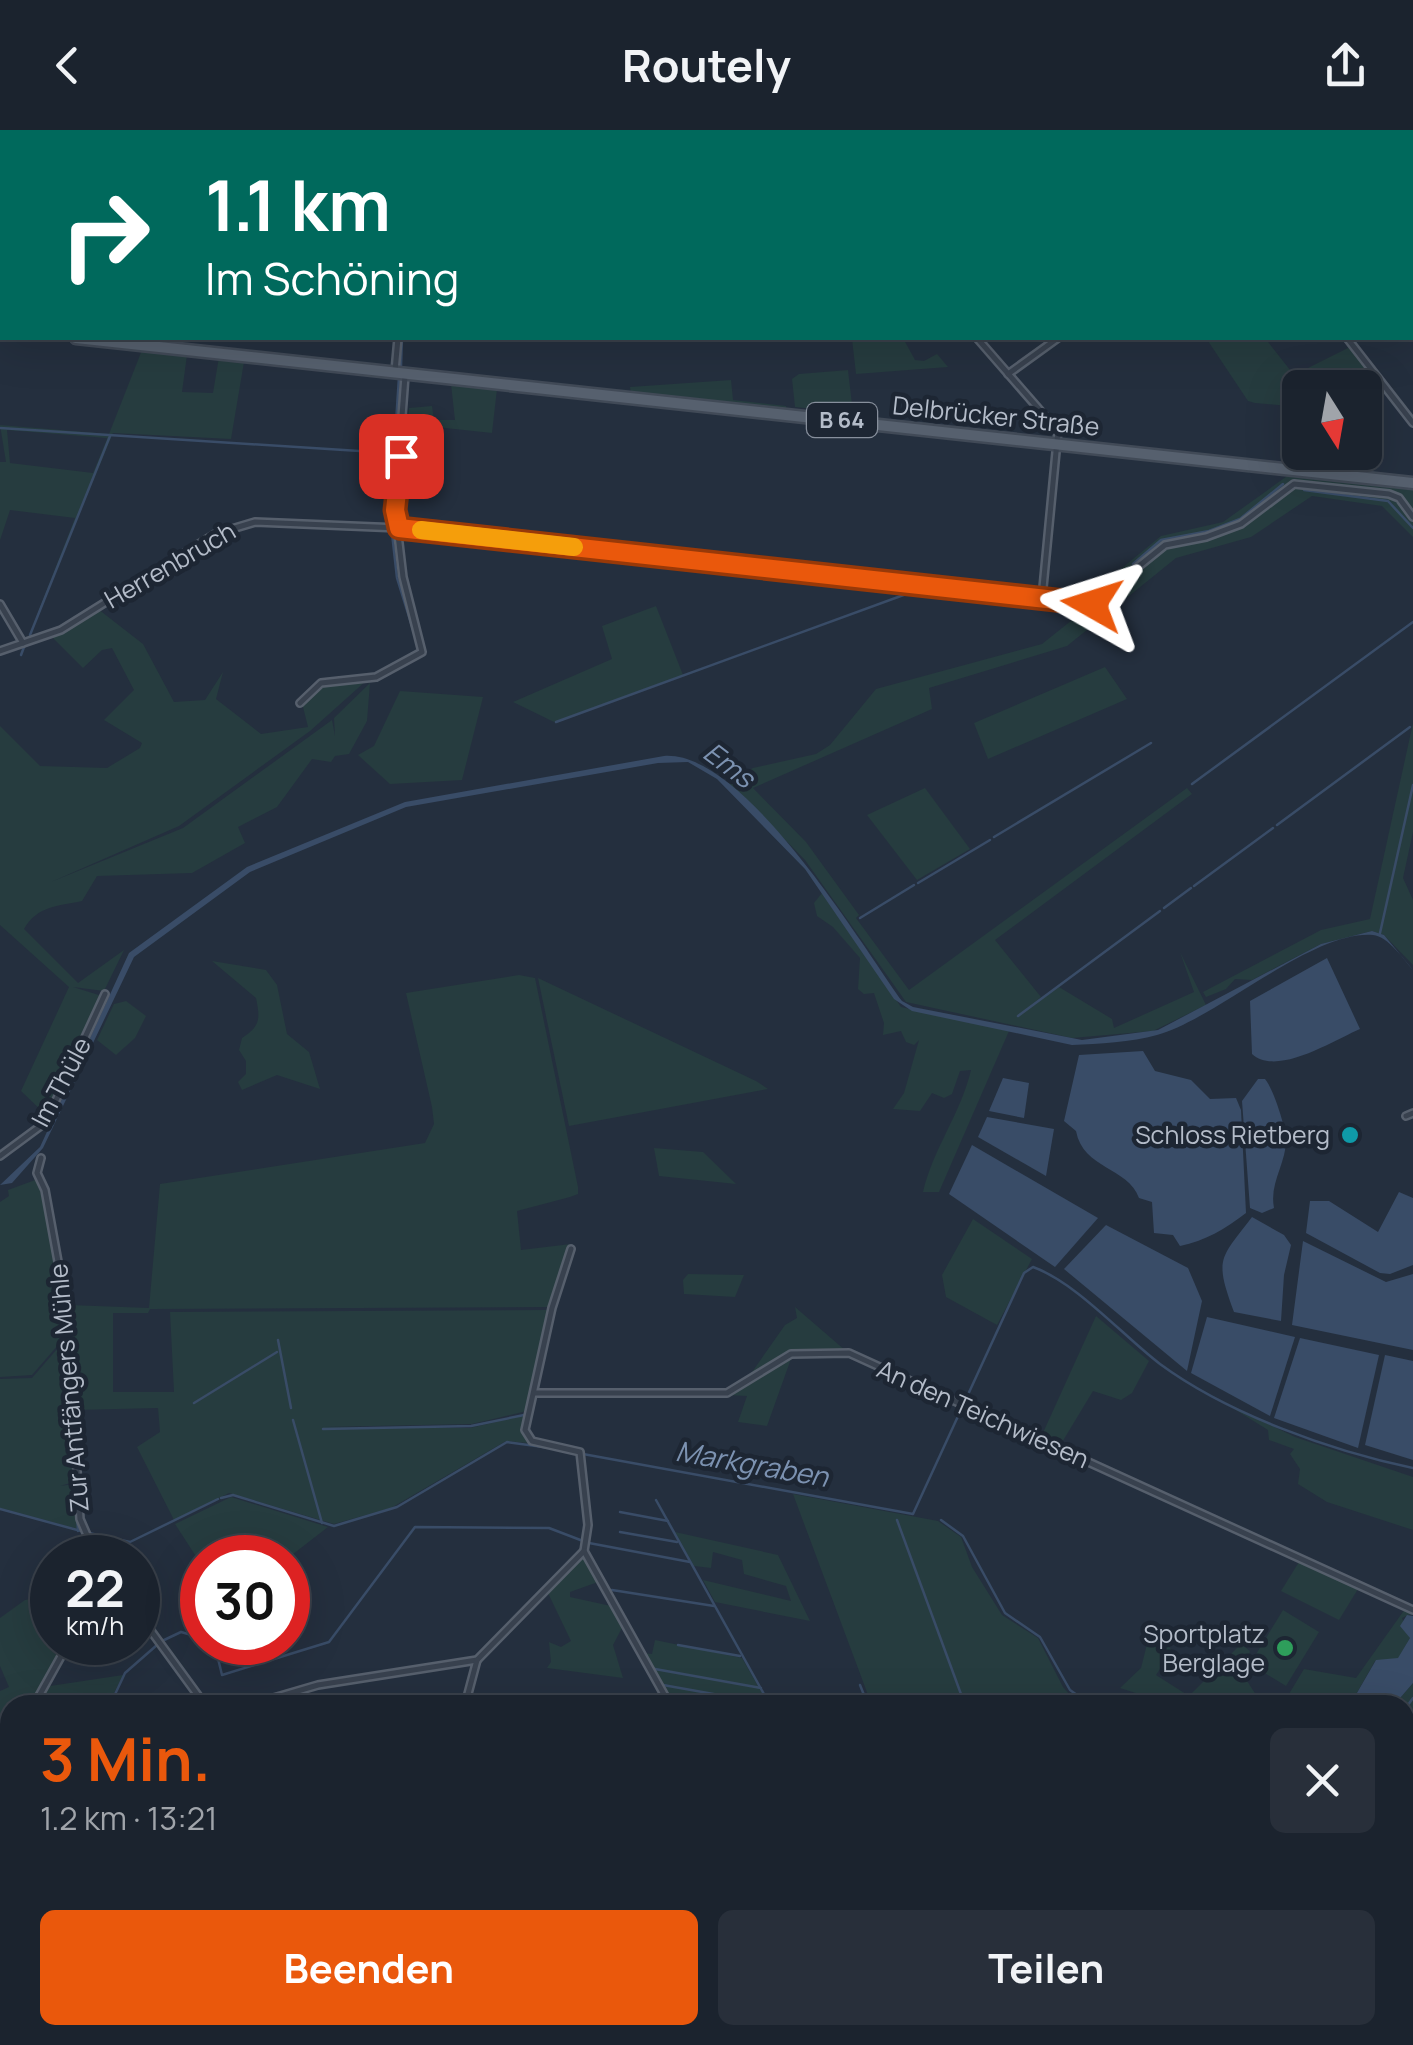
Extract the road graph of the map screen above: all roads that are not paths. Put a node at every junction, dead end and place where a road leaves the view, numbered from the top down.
1 (106, 340) edge
2 (398, 340) edge
3 (979, 340) edge
4 (1055, 340) edge
5 (1348, 340) edge
6 (400, 371) junction
7 (1008, 374) junction
8 (1413, 423) edge
9 (1058, 443) junction
10 (1413, 483) edge
11 (1413, 517) edge
12 (399, 528) junction
13 (1042, 598) junction
14 (0, 604) edge
15 (23, 643) junction
16 (0, 651) edge
17 (300, 703) dead end
18 (105, 994) dead end
19 (0, 1156) edge
20 (41, 1158) dead end
21 (571, 1249) dead end
22 (534, 1393) junction
23 (87, 1535) edge
24 (584, 1550) junction
25 (1413, 1610) edge
26 (160, 1643) edge
27 (478, 1660) junction
28 (56, 1665) edge
29 (40, 1695) edge
30 (198, 1695) edge
31 (284, 1695) edge
32 (467, 1695) edge
33 (664, 1695) edge

1 - 6 main road, Delbrücker Straße / B 64
2 - 6 street
3 - 7 street
4 - 7 street
5 - 8 street
6 - 9 main road, Delbrücker Straße / B 64
6 - 12 street
7 - 9 street
9 - 10 main road, Delbrücker Straße / B 64
9 - 13 street
11 - 13 street, Herrenbruch
12 - 13 street, Herrenbruch
12 - 15 street, Herrenbruch
12 - 17 street
14 - 15 street
15 - 16 street, Herrenbruch
18 - 19 street, Im Thüle
20 - 23 street, Zur Antfängers Mühle
21 - 22 street
22 - 24 street
22 - 25 street, An den Teichwiesen
24 - 27 street
24 - 33 street
26 - 30 street
27 - 31 street
27 - 32 street
28 - 29 street

